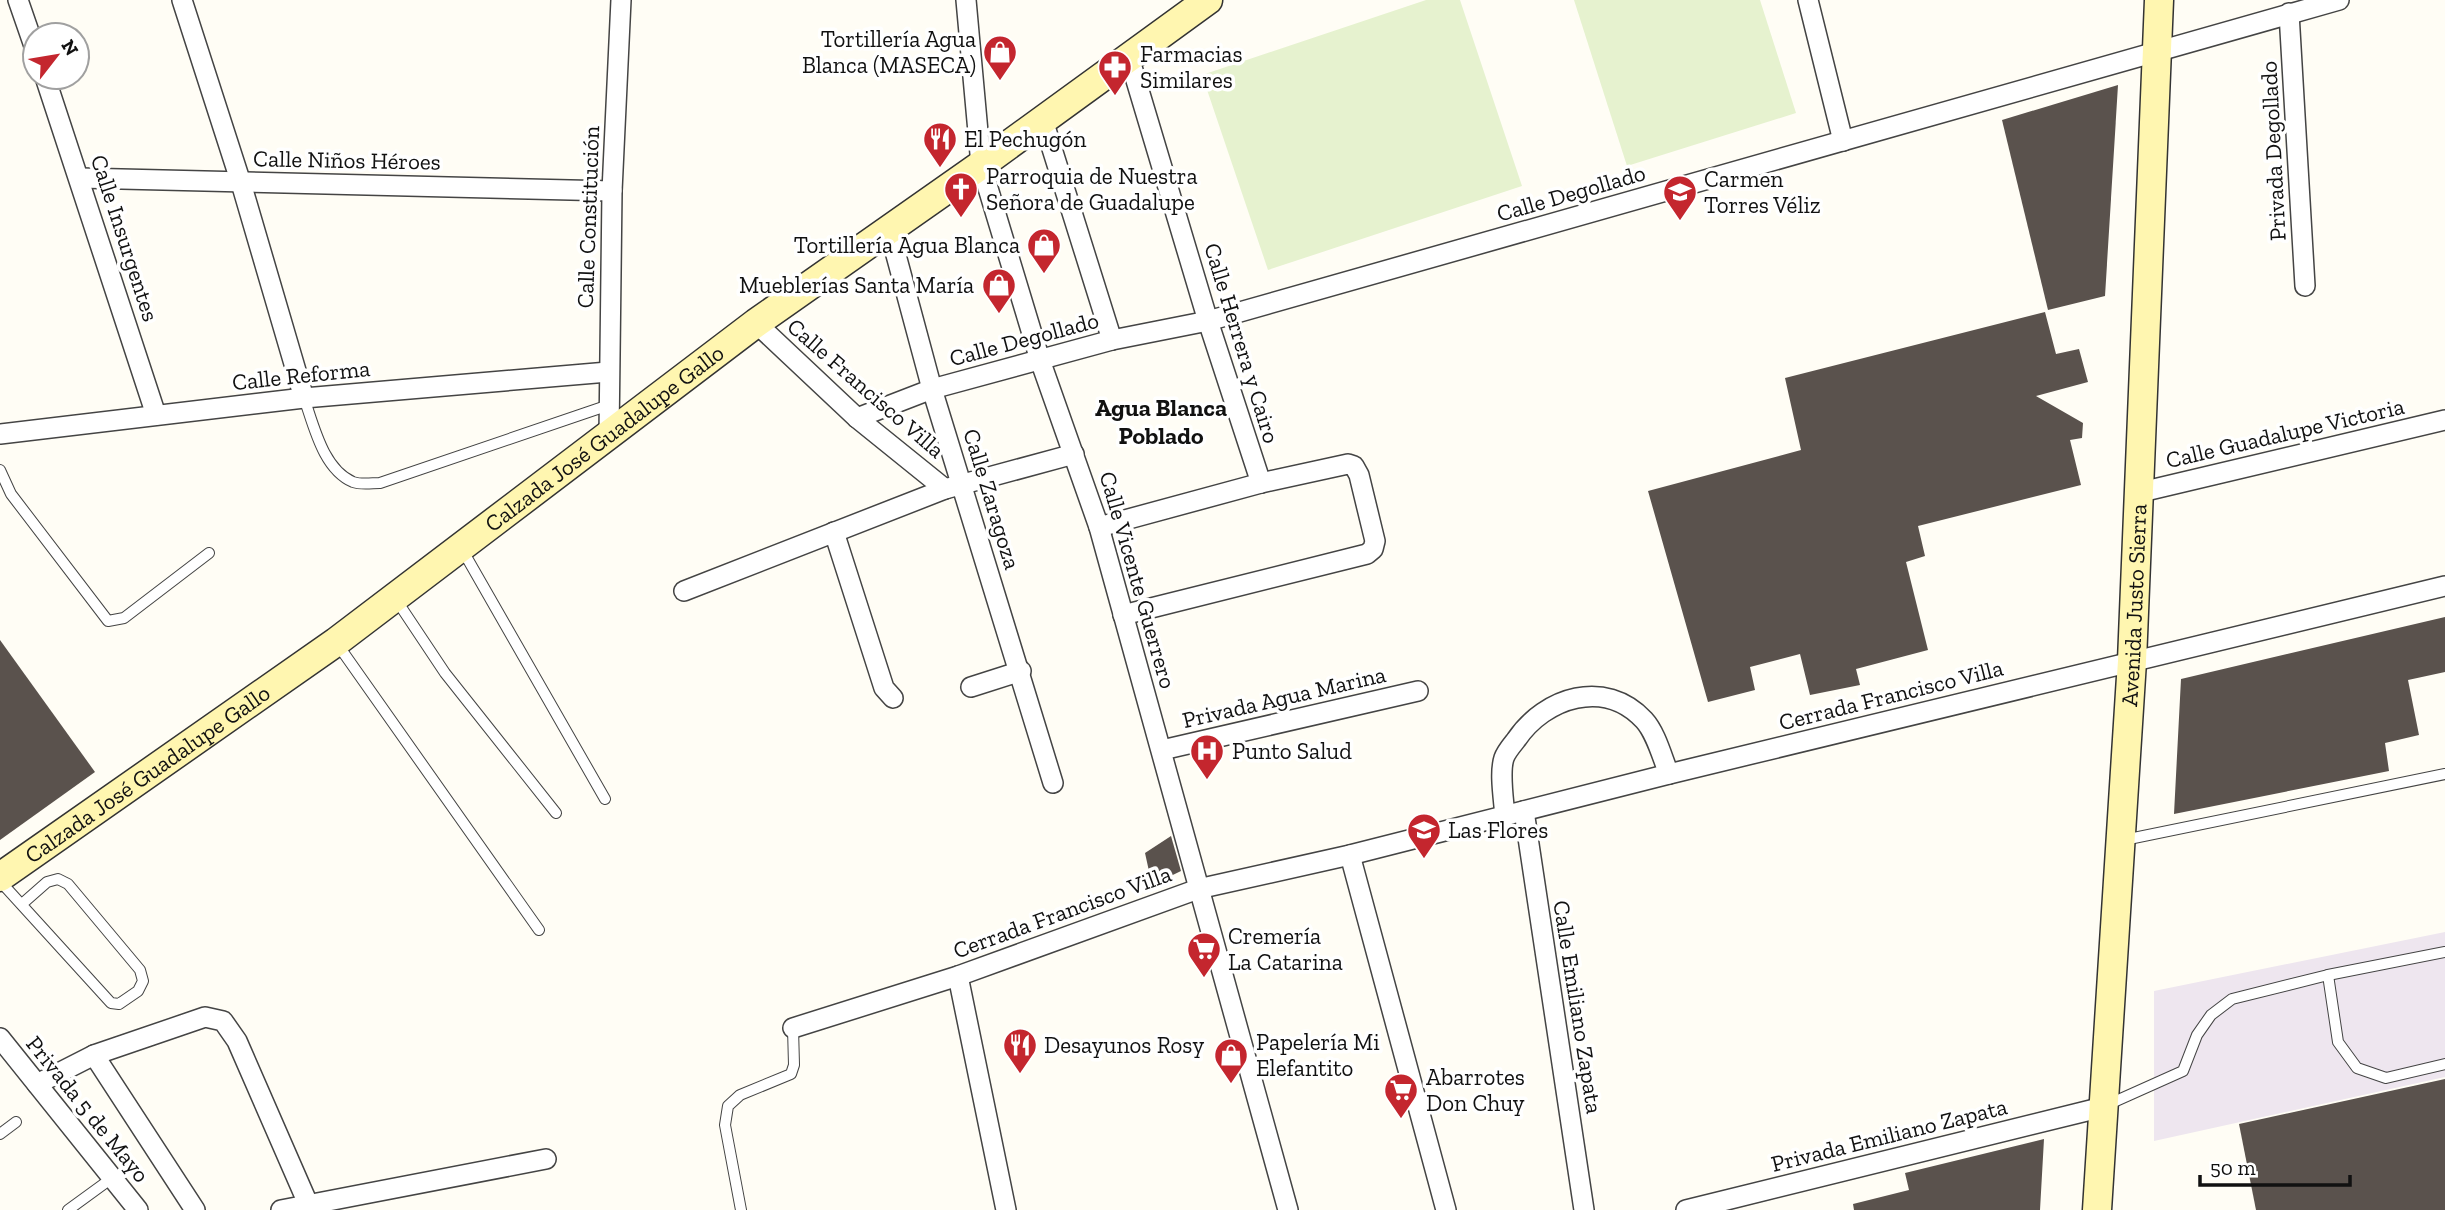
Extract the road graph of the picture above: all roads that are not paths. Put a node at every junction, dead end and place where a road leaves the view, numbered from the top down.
1 (18, 0) edge
2 (182, 0) edge
3 (621, 0) edge
4 (966, 0) edge
5 (1208, 0) edge
6 (1808, 0) edge
7 (2159, 0) edge
8 (2339, 0) edge
9 (2289, 13) junction
10 (25, 21) edge
11 (2157, 51) junction
12 (1129, 57) junction
13 (50, 91) edge
14 (1043, 120) junction
15 (1843, 141) junction
16 (981, 165) junction
17 (80, 178) junction
18 (241, 183) junction
19 (612, 191) junction
20 (889, 229) junction
21 (2305, 286) dead end
22 (1208, 321) junction
23 (756, 323) junction
24 (1112, 340) junction
25 (1040, 360) junction
26 (608, 372) junction
27 (932, 389) junction
28 (304, 398) junction
29 (609, 405) junction
30 (156, 415) junction
31 (857, 418) junction
32 (2445, 420) edge
33 (0, 434) edge
34 (609, 436) junction
35 (1074, 454) junction
36 (0, 470) edge
37 (1261, 483) junction
38 (953, 487) junction
39 (2137, 493) junction
40 (1099, 527) junction
41 (834, 532) junction
42 (461, 547) junction
43 (209, 553) dead end
44 (2445, 586) edge
45 (684, 591) dead end
46 (395, 597) junction
47 (1123, 615) junction
48 (335, 642) junction
49 (2132, 662) junction
50 (1021, 671) junction
51 (971, 687) dead end
52 (1418, 691) dead end
53 (893, 698) dead end
54 (1162, 750) junction
55 (1669, 774) junction
56 (2445, 774) edge
57 (1053, 783) dead end
58 (605, 799) dead end
59 (555, 813) dead end
60 (1515, 814) junction
61 (2120, 840) junction
62 (1350, 855) junction
63 (0, 878) edge
64 (1198, 889) junction
65 (22, 904) junction
66 (539, 930) dead end
67 (2445, 953) edge
68 (2328, 975) junction
69 (958, 976) junction
70 (793, 1028) joint
71 (0, 1038) edge
72 (94, 1055) junction
73 (2445, 1064) edge
74 (37, 1084) junction
75 (2103, 1107) junction
76 (16, 1122) dead end
77 (0, 1134) edge
78 (546, 1159) dead end
79 (2100, 1176) junction
80 (112, 1178) junction
81 (309, 1206) junction
82 (68, 1210) edge
83 (138, 1210) edge
84 (195, 1210) edge
85 (281, 1210) edge
86 (741, 1210) edge
87 (1006, 1210) edge
88 (1287, 1210) edge
89 (1446, 1210) edge
90 (1584, 1210) edge
91 (1686, 1210) edge
92 (2097, 1210) edge
93 (2111, 1210) edge

1 - 10 street
2 - 18 street
3 - 19 street, Calle Constitución
4 - 16 street, Calle Vicente Guerrero
5 - 12 street, Calzada José Guadalupe Gallo
6 - 15 street
7 - 11 street, Avenida Justo Sierra
8 - 9 street, Calle Degollado
9 - 11 street, Calle Degollado
9 - 21 street, Privada Degollado
11 - 15 street, Calle Degollado
11 - 39 street, Avenida Justo Sierra
12 - 14 street, Calzada José Guadalupe Gallo
12 - 22 street, Calle Herrera y Cairo
13 - 17 street, Calle Insurgentes
14 - 16 street, Calzada José Guadalupe Gallo
14 - 24 street
15 - 22 street, Calle Degollado
16 - 20 street, Calzada José Guadalupe Gallo
16 - 25 street, Calle Vicente Guerrero
17 - 18 street, Calle Niños Héroes
17 - 30 street, Calle Insurgentes
18 - 19 street, Calle Niños Héroes
18 - 28 street
19 - 26 street, Calle Constitución
20 - 23 street, Calzada José Guadalupe Gallo
20 - 27 street, Calle Zaragoza
22 - 24 street, Calle Degollado
22 - 37 street, Calle Herrera y Cairo
23 - 31 street, Calle Francisco Villa
23 - 34 street, Calzada José Guadalupe Gallo
24 - 25 street, Calle Degollado
25 - 27 street, Calle Degollado
25 - 35 street, Calle Vicente Guerrero
26 - 28 street, Calle Reforma
26 - 29 street, Calle Constitución
27 - 31 street, Calle Degollado
27 - 38 street, Calle Zaragoza
28 - 29 lane
28 - 30 street, Calle Reforma
29 - 34 street, Calle Constitución
30 - 33 street, Calle Reforma
31 - 38 street, Calle Francisco Villa
32 - 39 street, Calle Guadalupe Victoria
34 - 42 street, Calzada José Guadalupe Gallo
35 - 38 street
35 - 40 street, Calle Vicente Guerrero
36 - 43 lane
37 - 40 street
37 - 47 street
38 - 41 street
38 - 50 street, Calle Zaragoza
39 - 49 street, Avenida Justo Sierra
40 - 47 street, Calle Vicente Guerrero
41 - 45 street
41 - 53 street
42 - 46 street, Calzada José Guadalupe Gallo
42 - 58 lane
44 - 49 street, Cerrada Francisco Villa
46 - 48 street, Calzada José Guadalupe Gallo
46 - 59 lane
47 - 54 street, Calle Vicente Guerrero
48 - 63 street, Calzada José Guadalupe Gallo
48 - 66 lane
49 - 55 street, Cerrada Francisco Villa
49 - 61 street, Avenida Justo Sierra
50 - 51 street
50 - 57 street, Calle Zaragoza
52 - 54 street, Privada Agua Marina
54 - 64 street, Calle Vicente Guerrero
55 - 60 street, Cerrada Francisco Villa
55 - 60 street, Calle Emiliano Zapata
56 - 61 lane
60 - 62 street, Cerrada Francisco Villa
60 - 90 street, Calle Emiliano Zapata
61 - 75 street, Avenida Justo Sierra
62 - 64 street, Cerrada Francisco Villa
62 - 89 street
63 - 65 lane
64 - 69 street, Cerrada Francisco Villa
64 - 88 street, Calle Vicente Guerrero
65 - 65 lane
67 - 68 lane
68 - 73 lane
68 - 75 lane
69 - 70 street, Cerrada Francisco Villa
69 - 87 street
70 - 86 lane
71 - 74 street, Privada 5 de Mayo
72 - 74 street
72 - 81 street
72 - 84 street
74 - 80 street, Privada 5 de Mayo
75 - 79 street, Avenida Justo Sierra
75 - 91 street, Privada Emiliano Zapata
76 - 77 lane
78 - 81 street
79 - 92 street, Avenida Justo Sierra
79 - 93 street
80 - 82 lane
80 - 83 street, Privada 5 de Mayo
81 - 85 street

